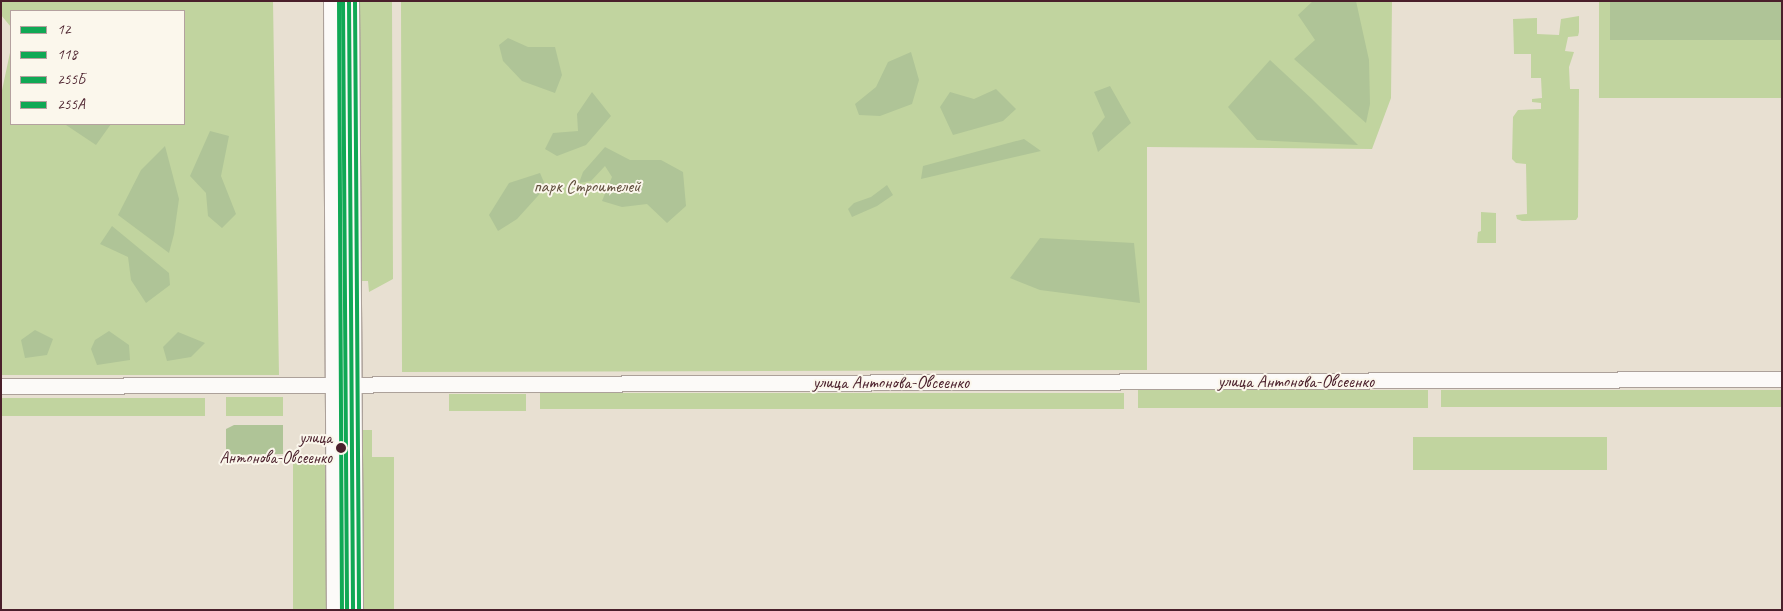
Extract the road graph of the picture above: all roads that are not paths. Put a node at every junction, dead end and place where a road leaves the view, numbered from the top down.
1 (333, 1) edge
2 (349, 1) edge
3 (1782, 379) edge
4 (343, 385) junction
5 (1, 386) edge
6 (336, 610) edge
7 (353, 610) edge

1 - 4 street
2 - 4 street
3 - 4 street, улица Антонова-Овсеенко
4 - 5 street, улица Антонова-Овсеенко
4 - 6 street
4 - 7 street

